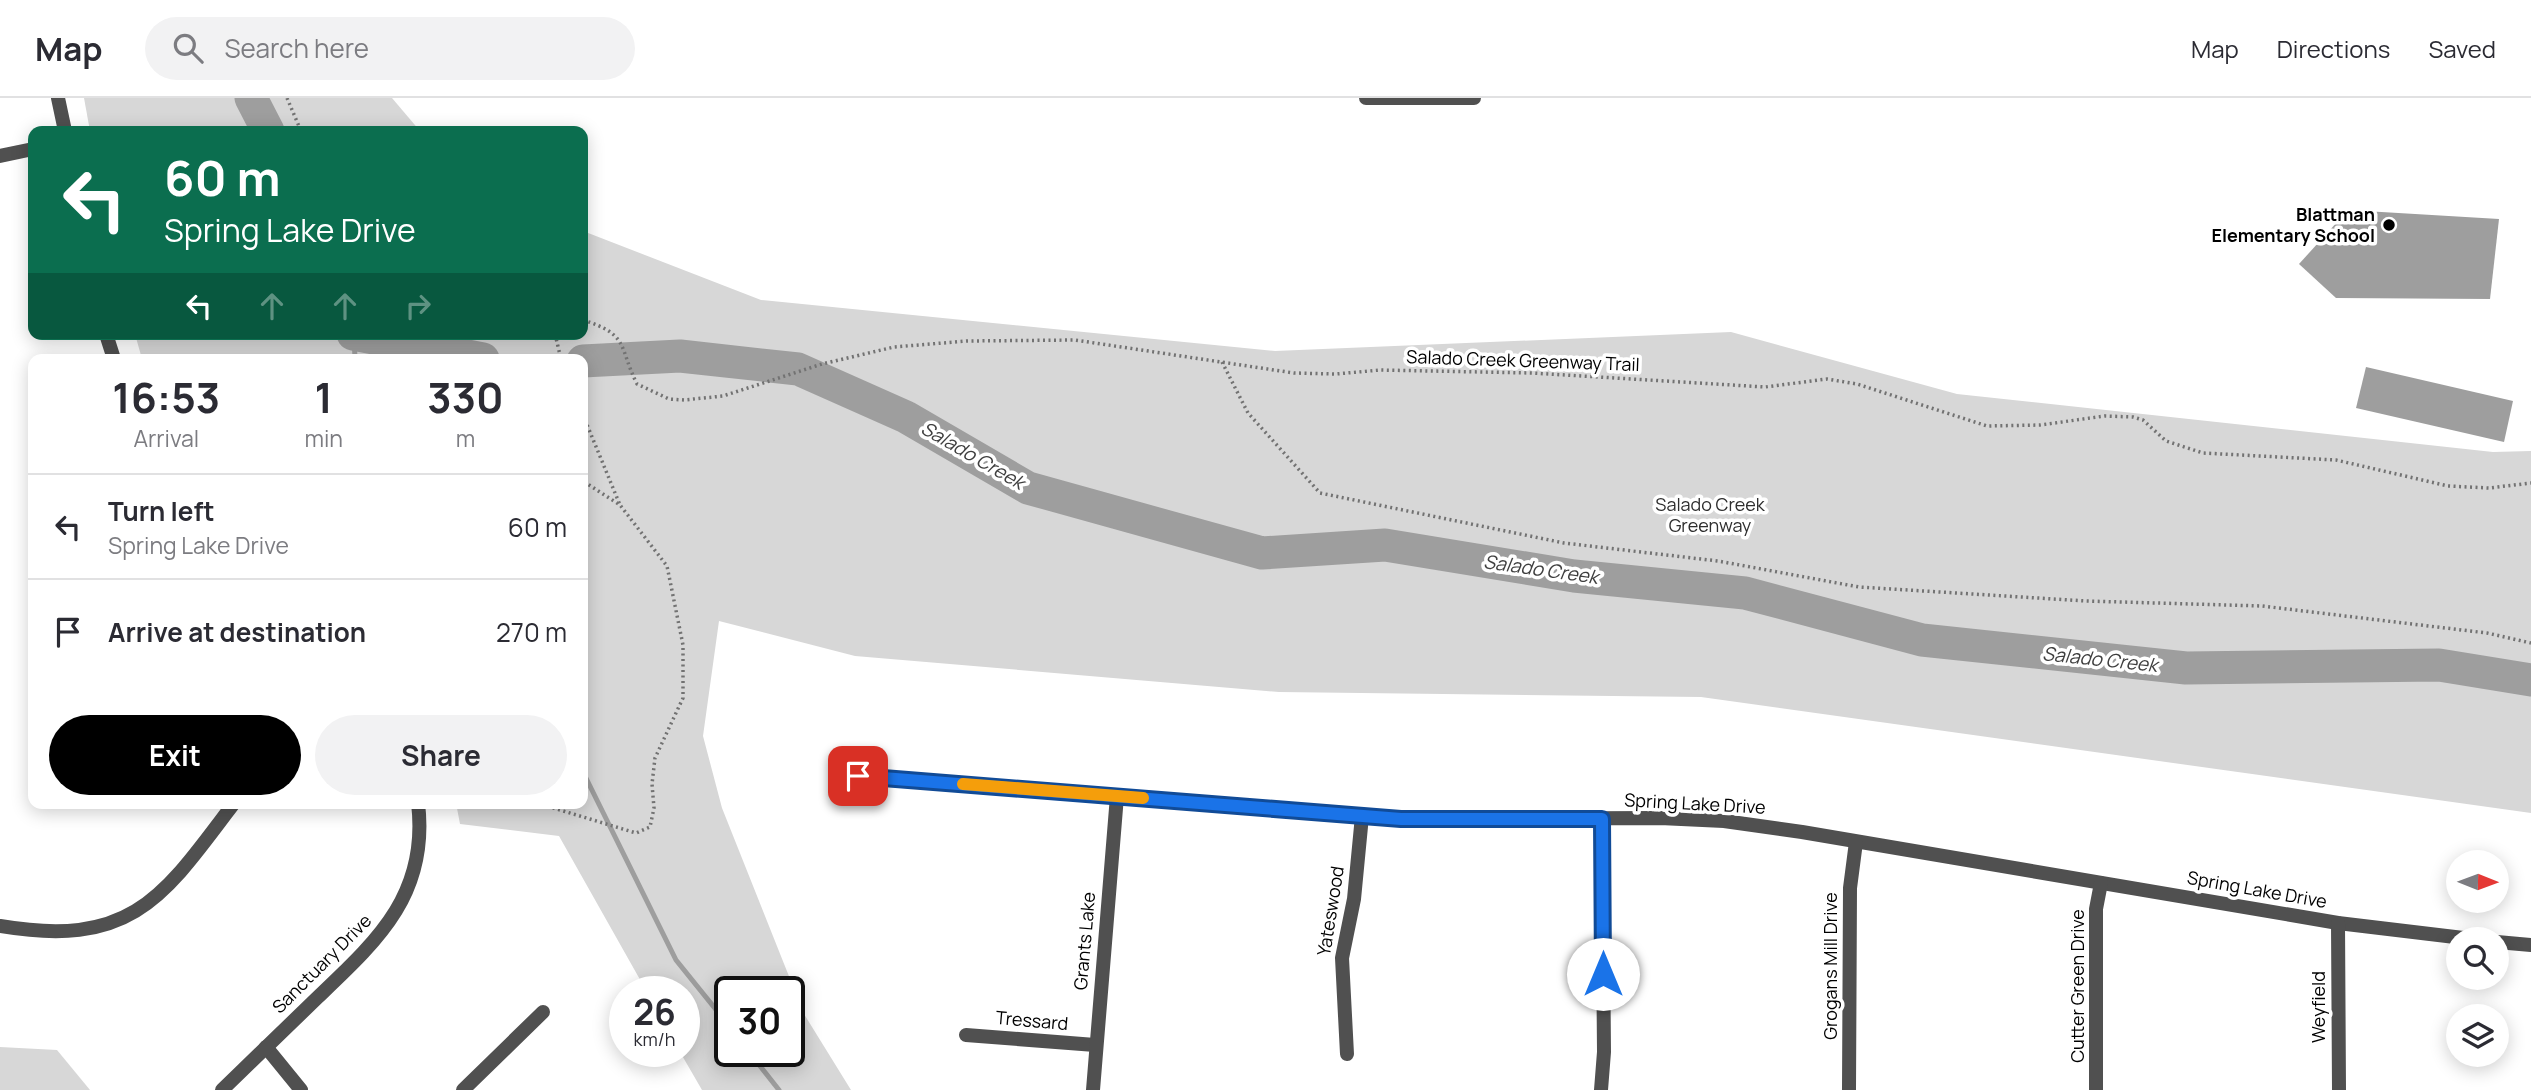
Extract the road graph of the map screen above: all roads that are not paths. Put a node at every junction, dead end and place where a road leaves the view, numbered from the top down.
1 (58, 98) edge
2 (1366, 98) edge
3 (1474, 98) edge
4 (1447, 99) edge
5 (64, 126) edge
6 (28, 150) edge
7 (0, 156) edge
8 (858, 776) dead end
9 (1117, 796) junction
10 (229, 809) edge
11 (418, 809) edge
12 (1362, 816) junction
13 (1602, 819) junction
14 (1856, 842) junction
15 (2101, 883) junction
16 (2338, 923) junction
17 (0, 926) edge
18 (2446, 936) edge
19 (2509, 943) edge
20 (2531, 945) edge
21 (543, 1012) dead end
22 (966, 1035) dead end
23 (1095, 1045) junction
24 (266, 1047) junction
25 (1347, 1054) dead end
26 (222, 1090) edge
27 (301, 1090) edge
28 (463, 1090) edge
29 (1093, 1090) edge
30 (1601, 1090) edge
31 (1849, 1090) edge
32 (2096, 1090) edge
33 (2339, 1090) edge

1 - 5 street
2 - 4 street
3 - 4 street
6 - 7 street
8 - 9 street, Spring Lake Drive
9 - 12 street, Spring Lake Drive
9 - 23 street, Grants Lake
10 - 17 street
11 - 24 street, Sanctuary Drive
12 - 13 street, Spring Lake Drive
12 - 25 street, Yateswood
13 - 14 street, Spring Lake Drive
13 - 30 street
14 - 15 street, Spring Lake Drive
14 - 31 street, Grogans Mill Drive
15 - 16 street, Spring Lake Drive
15 - 32 street, Cutter Green Drive
16 - 18 street, Spring Lake Drive
16 - 33 street, Weyfield
19 - 20 street
21 - 28 street
22 - 23 street, Tressard
23 - 29 street, Grants Lake
24 - 26 street, Sanctuary Drive
24 - 27 street

